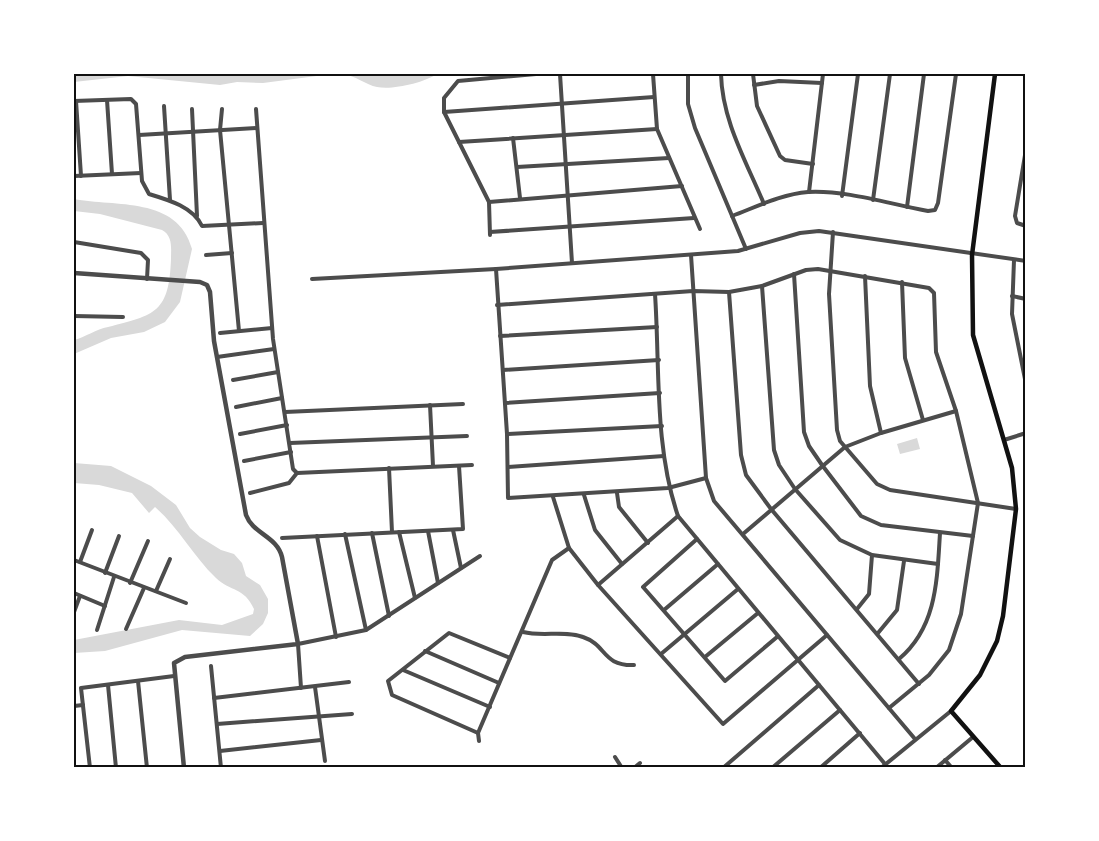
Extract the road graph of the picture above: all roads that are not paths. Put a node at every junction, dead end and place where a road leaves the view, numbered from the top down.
1 (536, 74) edge
2 (561, 74) edge
3 (652, 74) edge
4 (688, 74) edge
5 (721, 74) edge
6 (753, 74) edge
7 (823, 74) edge
8 (858, 74) edge
9 (890, 74) edge
10 (924, 74) edge
11 (956, 74) edge
12 (995, 74) edge
13 (822, 83) junction
14 (754, 85) junction
15 (654, 97) junction
16 (107, 100) junction
17 (75, 101) edge
18 (562, 103) junction
19 (165, 106) dead end
20 (192, 109) dead end
21 (222, 109) dead end
22 (256, 109) dead end
23 (444, 112) junction
24 (257, 128) junction
25 (657, 129) junction
26 (220, 130) junction
27 (194, 132) junction
28 (166, 134) junction
29 (564, 134) junction
30 (139, 135) junction
31 (513, 138) junction
32 (459, 142) junction
33 (1026, 149) edge
34 (669, 158) junction
35 (566, 164) junction
36 (813, 164) junction
37 (518, 167) junction
38 (141, 173) junction
39 (112, 174) junction
40 (74, 176) edge
41 (81, 176) junction
42 (681, 186) junction
43 (809, 192) junction
44 (568, 195) junction
45 (842, 196) junction
46 (520, 198) junction
47 (171, 200) junction
48 (873, 200) junction
49 (489, 202) junction
50 (765, 204) junction
51 (907, 207) junction
52 (197, 216) junction
53 (732, 216) junction
54 (694, 218) junction
55 (263, 223) junction
56 (229, 226) junction
57 (1026, 226) edge
58 (570, 227) junction
59 (700, 229) dead end
60 (833, 232) junction
61 (74, 242) edge
62 (746, 249) junction
63 (232, 253) junction
64 (206, 255) dead end
65 (691, 255) junction
66 (972, 255) junction
67 (1014, 260) junction
68 (1026, 261) edge
69 (572, 263) junction
70 (496, 269) junction
71 (829, 270) junction
72 (74, 273) edge
73 (794, 274) junction
74 (865, 276) junction
75 (147, 279) junction
76 (312, 279) dead end
77 (902, 282) junction
78 (762, 286) junction
79 (693, 291) junction
80 (729, 292) junction
81 (655, 294) junction
82 (1011, 296) junction
83 (1026, 299) edge
84 (497, 305) junction
85 (74, 316) edge
86 (123, 317) dead end
87 (657, 327) junction
88 (272, 328) junction
89 (239, 331) junction
90 (220, 333) dead end
91 (500, 336) junction
92 (274, 349) junction
93 (217, 357) junction
94 (659, 360) junction
95 (503, 370) junction
96 (278, 372) junction
97 (233, 380) dead end
98 (1026, 384) edge
99 (660, 393) junction
100 (282, 398) junction
101 (505, 403) junction
102 (463, 404) dead end
103 (430, 405) junction
104 (236, 407) dead end
105 (956, 411) junction
106 (285, 412) junction
107 (923, 420) junction
108 (287, 425) junction
109 (662, 426) junction
110 (881, 433) junction
111 (240, 434) dead end
112 (507, 434) junction
113 (1026, 434) edge
114 (467, 436) dead end
115 (432, 438) junction
116 (1004, 440) junction
117 (290, 443) junction
118 (845, 447) junction
119 (291, 452) junction
120 (664, 456) junction
121 (244, 461) dead end
122 (472, 465) dead end
123 (822, 465) junction
124 (433, 466) junction
125 (459, 466) junction
126 (508, 466) junction
127 (388, 468) junction
128 (297, 473) junction
129 (706, 478) junction
130 (668, 488) junction
131 (795, 489) junction
132 (250, 493) dead end
133 (617, 493) junction
134 (584, 495) junction
135 (553, 497) junction
136 (978, 503) junction
137 (771, 509) junction
138 (1016, 509) junction
139 (678, 516) junction
140 (92, 530) dead end
141 (453, 530) junction
142 (428, 531) junction
143 (392, 532) junction
144 (399, 532) junction
145 (372, 533) junction
146 (940, 533) junction
147 (345, 534) junction
148 (743, 534) junction
149 (119, 536) dead end
150 (317, 536) junction
151 (973, 536) junction
152 (282, 538) dead end
153 (697, 539) junction
154 (148, 541) dead end
155 (648, 543) junction
156 (569, 549) junction
157 (872, 555) junction
158 (480, 556) dead end
159 (170, 559) dead end
160 (74, 560) edge
161 (904, 561) junction
162 (80, 562) junction
163 (622, 564) junction
164 (718, 564) junction
165 (938, 564) junction
166 (461, 568) junction
167 (105, 573) junction
168 (114, 576) junction
169 (130, 583) junction
170 (438, 583) junction
171 (597, 585) junction
172 (144, 588) junction
173 (738, 589) junction
174 (156, 591) junction
175 (74, 593) edge
176 (80, 596) junction
177 (415, 598) junction
178 (186, 603) dead end
179 (105, 606) junction
180 (857, 609) junction
181 (664, 610) junction
182 (74, 612) edge
183 (758, 613) junction
184 (389, 616) junction
185 (126, 629) dead end
186 (97, 630) dead end
187 (366, 630) junction
188 (522, 632) junction
189 (878, 633) junction
190 (684, 634) junction
191 (827, 635) junction
192 (336, 637) junction
193 (777, 637) junction
194 (298, 644) junction
195 (425, 651) junction
196 (661, 654) junction
197 (705, 657) junction
198 (510, 658) junction
199 (899, 659) junction
200 (798, 660) junction
201 (634, 665) dead end
202 (211, 666) dead end
203 (403, 670) junction
204 (174, 676) junction
205 (138, 681) junction
206 (349, 682) dead end
207 (499, 683) junction
208 (919, 684) junction
209 (108, 685) junction
210 (819, 685) junction
211 (315, 687) junction
212 (301, 688) junction
213 (214, 698) junction
214 (83, 705) junction
215 (74, 706) edge
216 (490, 707) junction
217 (889, 708) junction
218 (840, 710) junction
219 (951, 711) junction
220 (352, 714) dead end
221 (319, 716) junction
222 (217, 724) junction
223 (478, 733) junction
224 (860, 733) junction
225 (974, 737) junction
226 (915, 739) junction
227 (321, 740) junction
228 (479, 741) dead end
229 (220, 751) junction
230 (615, 757) dead end
231 (945, 760) junction
232 (325, 761) dead end
233 (640, 763) dead end
234 (883, 766) edge
235 (539, 767) edge
236 (90, 768) edge
237 (117, 768) edge
238 (147, 768) edge
239 (184, 768) edge
240 (221, 768) edge
241 (543, 768) edge
242 (572, 768) edge
243 (593, 768) edge
244 (622, 768) edge
245 (634, 768) edge
246 (723, 768) edge
247 (772, 768) edge
248 (820, 768) edge
249 (936, 768) edge
250 (952, 768) edge
251 (1001, 768) edge

1 - 23 street
2 - 18 street
3 - 15 street
4 - 53 street
5 - 50 street
6 - 14 street
7 - 13 street
8 - 45 street
9 - 48 street
10 - 51 street
11 - 51 street
12 - 66 main road
13 - 14 street
13 - 36 street
14 - 36 street
15 - 18 street
15 - 25 street
16 - 17 street
16 - 30 street
16 - 39 street
17 - 41 street
18 - 23 street
18 - 29 street
19 - 28 street
20 - 27 street
21 - 26 street
22 - 24 street
23 - 32 street
24 - 26 street
24 - 55 street
25 - 29 street
25 - 34 street
26 - 27 street
26 - 56 street
27 - 28 street
27 - 52 street
28 - 30 street
28 - 47 street
29 - 31 street
29 - 35 street
30 - 38 street
31 - 32 street
31 - 37 street
32 - 49 street
33 - 57 street
34 - 35 street
34 - 42 street
35 - 37 street
35 - 44 street
36 - 43 street
37 - 46 street
38 - 39 street
38 - 47 street
39 - 41 street
40 - 41 street
42 - 44 street
42 - 54 street
43 - 45 street
43 - 50 street
44 - 46 street
44 - 58 street
45 - 48 street
46 - 49 street
47 - 52 street
48 - 51 street
49 - 58 street
50 - 53 street
52 - 56 street
53 - 62 street
54 - 58 street
54 - 59 street
55 - 56 street
55 - 88 street
56 - 63 street
58 - 69 street
60 - 62 street
60 - 66 street
60 - 71 street
61 - 75 street
62 - 65 street
63 - 64 street
63 - 89 street
65 - 69 street
65 - 79 street
66 - 67 street
66 - 116 main road
67 - 68 street
67 - 82 street
69 - 70 street
70 - 76 street
70 - 84 street
71 - 73 street
71 - 74 street
71 - 118 street
72 - 75 street
73 - 78 street
73 - 123 street
74 - 77 street
74 - 110 street
75 - 93 street
77 - 105 street
77 - 107 street
78 - 80 street
78 - 131 street
79 - 80 street
79 - 81 street
79 - 129 street
80 - 137 street
81 - 84 street
81 - 87 street
82 - 83 street
82 - 98 street
84 - 91 street
85 - 86 street
87 - 91 street
87 - 94 street
88 - 89 street
88 - 92 street
89 - 90 street
91 - 95 street
92 - 93 street
92 - 96 street
93 - 194 street
94 - 95 street
94 - 99 street
95 - 101 street
96 - 97 street
96 - 100 street
99 - 101 street
99 - 109 street
100 - 104 street
100 - 106 street
101 - 112 street
102 - 103 street
103 - 106 street
103 - 115 street
105 - 107 street
105 - 136 street
106 - 108 street
107 - 110 street
108 - 111 street
108 - 117 street
109 - 112 street
109 - 120 street
110 - 118 street
112 - 126 street
113 - 116 street
114 - 115 street
115 - 117 street
115 - 124 street
116 - 138 main road
117 - 119 street
118 - 123 street
118 - 136 street
119 - 121 street
119 - 128 street
120 - 126 street
120 - 130 street
122 - 125 street
123 - 131 street
123 - 146 street
124 - 125 street
124 - 127 street
125 - 141 street
126 - 135 street
127 - 128 street
127 - 143 street
128 - 132 street
129 - 130 street
129 - 148 street
130 - 133 street
130 - 139 street
131 - 137 street
131 - 157 street
133 - 134 street
133 - 155 street
134 - 135 street
134 - 163 street
135 - 156 street
136 - 138 street
136 - 151 street
137 - 148 street
137 - 180 street
138 - 219 main road
139 - 153 street
139 - 155 street
140 - 162 street
141 - 142 street
141 - 166 street
142 - 144 street
142 - 170 street
143 - 144 street
143 - 145 street
144 - 177 street
145 - 147 street
145 - 184 street
146 - 151 street
146 - 165 street
147 - 150 street
147 - 187 street
148 - 191 street
149 - 167 street
150 - 152 street
150 - 192 street
151 - 208 street
153 - 164 street
153 - 181 street
154 - 169 street
155 - 163 street
156 - 171 street
156 - 188 street
157 - 161 street
157 - 180 street
158 - 166 street
159 - 174 street
160 - 162 street
161 - 165 street
161 - 189 street
162 - 167 street
163 - 171 street
164 - 173 street
164 - 181 street
165 - 199 street
166 - 170 street
167 - 168 street
168 - 169 street
168 - 179 street
169 - 172 street
170 - 177 street
171 - 196 street
172 - 174 street
172 - 185 street
173 - 183 street
173 - 190 street
174 - 178 street
175 - 176 street
176 - 179 street
176 - 182 street
177 - 184 street
179 - 186 street
180 - 189 street
181 - 190 street
183 - 193 street
183 - 197 street
184 - 187 street
187 - 192 street
188 - 198 street
188 - 201 street
189 - 199 street
190 - 196 street
190 - 197 street
191 - 200 street
191 - 217 street
192 - 194 street
193 - 197 street
193 - 200 street
194 - 204 street
194 - 212 street
195 - 198 street
195 - 203 street
195 - 207 street
196 - 200 street
198 - 207 street
199 - 208 street
200 - 210 street
202 - 213 street
203 - 216 street
203 - 223 street
204 - 205 street
204 - 239 street
205 - 209 street
205 - 238 street
206 - 211 street
207 - 216 street
208 - 217 street
209 - 214 street
209 - 237 street
210 - 218 street
210 - 246 street
211 - 212 street
211 - 221 street
212 - 213 street
213 - 222 street
214 - 215 street
214 - 236 street
216 - 223 street
217 - 226 street
218 - 224 street
218 - 247 street
219 - 225 main road
219 - 226 street
220 - 221 street
221 - 222 street
221 - 227 street
222 - 229 street
223 - 228 street
224 - 234 street
224 - 248 street
225 - 231 street
225 - 251 main road
226 - 234 street
227 - 229 street
227 - 232 street
229 - 240 street
230 - 244 street
231 - 249 street
231 - 250 street
233 - 245 street
235 - 241 street
242 - 243 street

